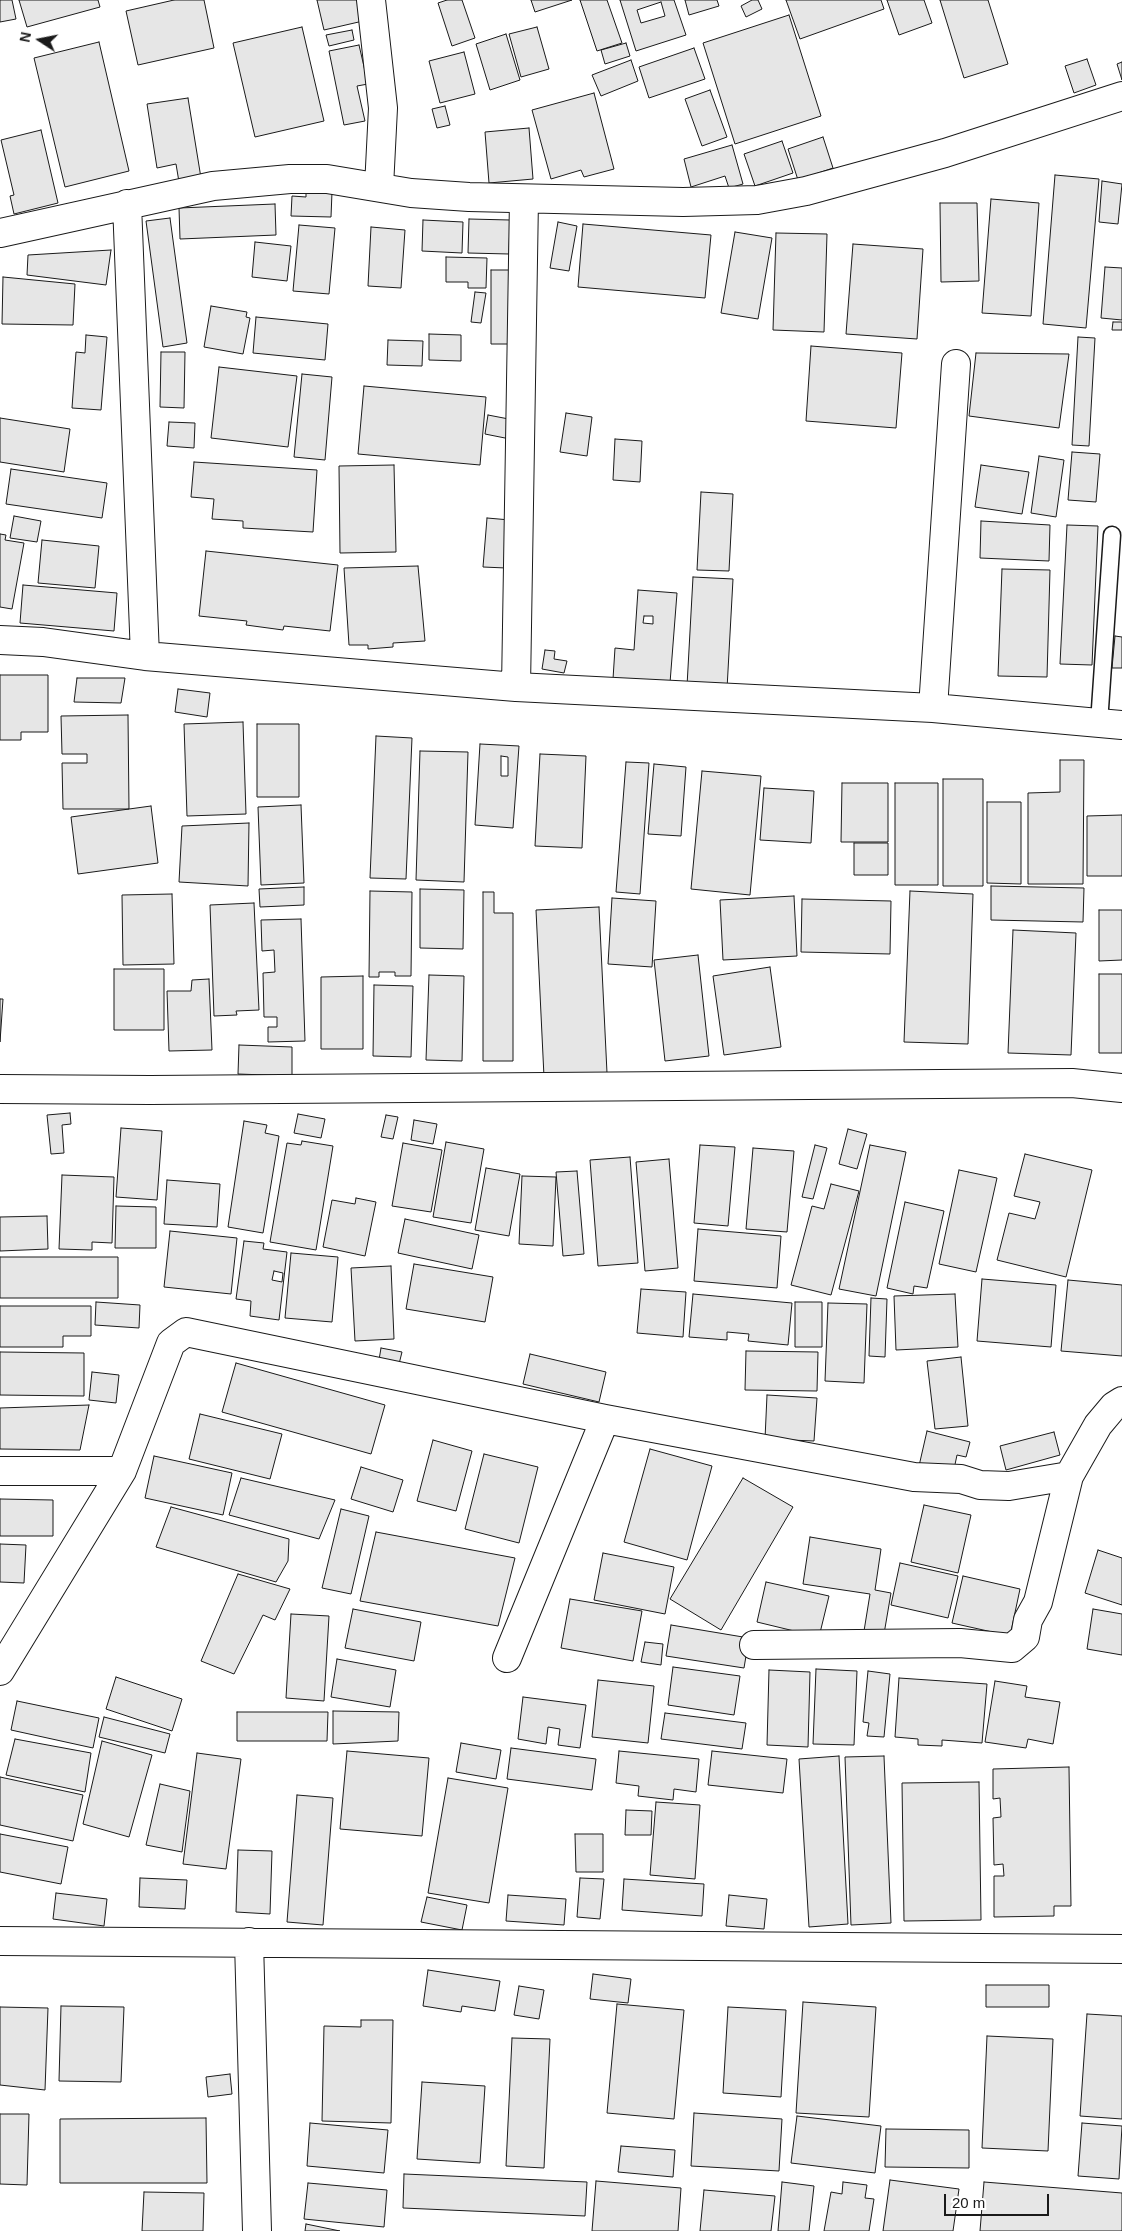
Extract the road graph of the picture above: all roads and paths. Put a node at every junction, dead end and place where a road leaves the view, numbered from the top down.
1 (371, 0) edge
2 (1122, 96) edge
3 (379, 187) junction
4 (524, 199) junction
5 (127, 204) junction
6 (0, 233) edge
7 (956, 364) dead end
8 (1112, 535) dead end
9 (0, 640) edge
10 (145, 656) junction
11 (516, 687) junction
12 (933, 708) junction
13 (1110, 724) edge
14 (1122, 1088) edge
15 (0, 1089) edge
16 (1122, 1401) edge
17 (605, 1419) junction
18 (0, 1471) edge
19 (122, 1471) junction
20 (1069, 1476) junction
21 (754, 1645) dead end
22 (507, 1658) dead end
23 (0, 1671) edge
24 (0, 1941) edge
25 (249, 1942) junction
26 (1122, 1949) edge
27 (257, 2231) edge

1 - 3 street
2 - 4 street
3 - 4 street
3 - 5 street
4 - 11 street
5 - 6 street
5 - 10 street
7 - 12 street
8 - 13 lane
9 - 10 street
10 - 11 street
11 - 12 street
12 - 13 street
14 - 15 street
16 - 20 street
17 - 19 street
17 - 20 street
17 - 22 street
18 - 19 street
19 - 23 street
20 - 21 street
24 - 25 street
25 - 26 street
25 - 27 street

